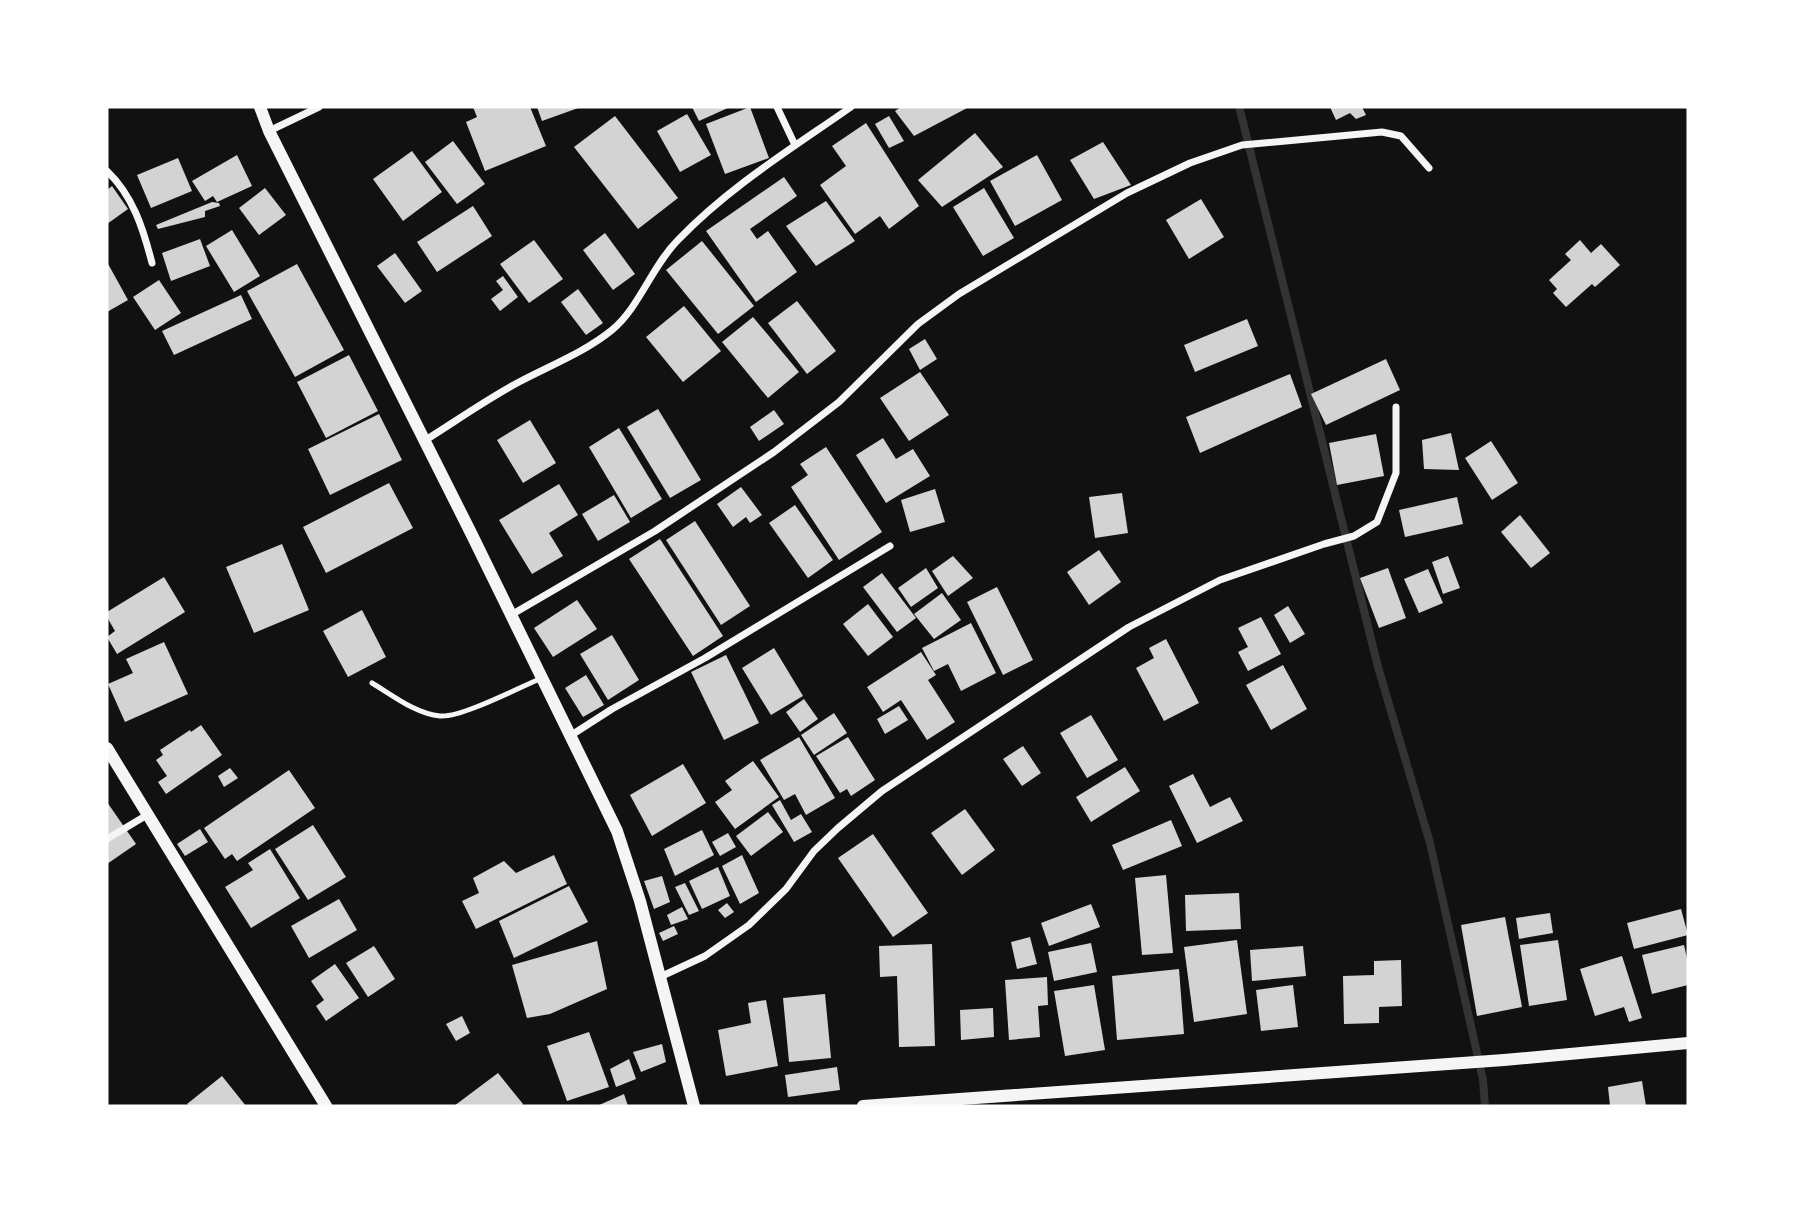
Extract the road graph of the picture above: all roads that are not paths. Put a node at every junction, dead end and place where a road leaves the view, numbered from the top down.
1 (260, 107) edge
2 (319, 107) edge
3 (777, 107) edge
4 (851, 107) edge
5 (269, 131) junction
6 (795, 145) junction
7 (1429, 168) dead end
8 (107, 171) edge
9 (152, 263) dead end
10 (1396, 407) dead end
11 (424, 441) junction
12 (890, 546) dead end
13 (512, 615) junction
14 (542, 678) junction
15 (372, 683) dead end
16 (570, 736) junction
17 (107, 748) edge
18 (148, 815) junction
19 (107, 839) edge
20 (660, 977) junction
21 (1688, 1043) edge
22 (326, 1106) edge
23 (694, 1106) edge
24 (863, 1106) edge

1 - 5 street
2 - 5 street
3 - 6 street
4 - 6 street
5 - 11 street
6 - 11 street
7 - 13 street
8 - 9 street
10 - 20 street
11 - 13 street
12 - 16 street
13 - 14 street
14 - 15 lane
14 - 16 street
16 - 20 street
17 - 18 street
18 - 19 street
18 - 22 street
20 - 23 street
21 - 24 street

